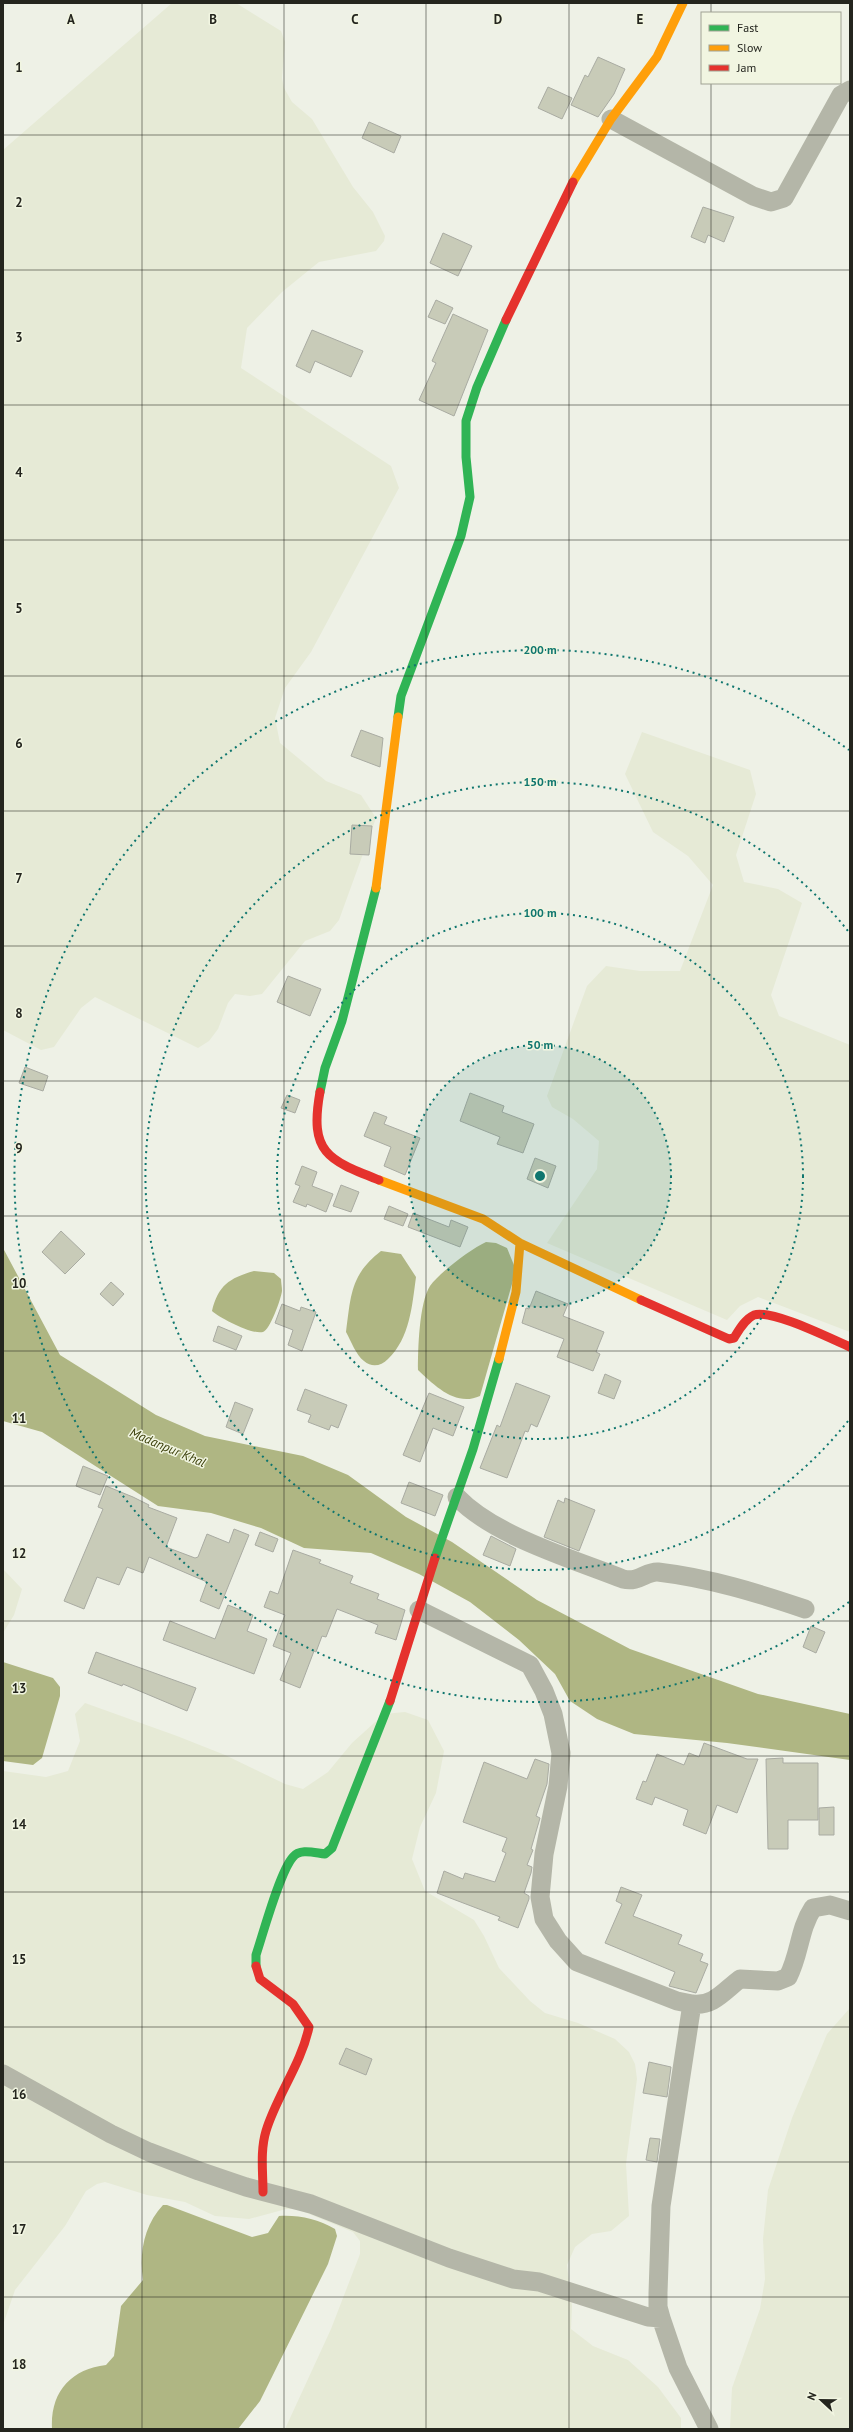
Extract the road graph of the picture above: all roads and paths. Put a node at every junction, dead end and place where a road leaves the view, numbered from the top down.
1 (684, 3) edge
2 (850, 90) edge
3 (611, 119) junction
4 (520, 1243) junction
5 (850, 1347) edge
6 (457, 1497) junction
7 (805, 1609) dead end
8 (419, 1610) junction
9 (850, 1911) edge
10 (692, 2004) junction
11 (3, 2074) edge
12 (263, 2192) junction
13 (661, 2318) junction
14 (709, 2429) edge

1 - 3 street
2 - 3 street
3 - 4 street
4 - 5 street
4 - 6 street
6 - 7 street
6 - 8 street
8 - 10 street
8 - 12 street
9 - 10 street
10 - 13 street
11 - 12 street
12 - 13 street
13 - 14 street

